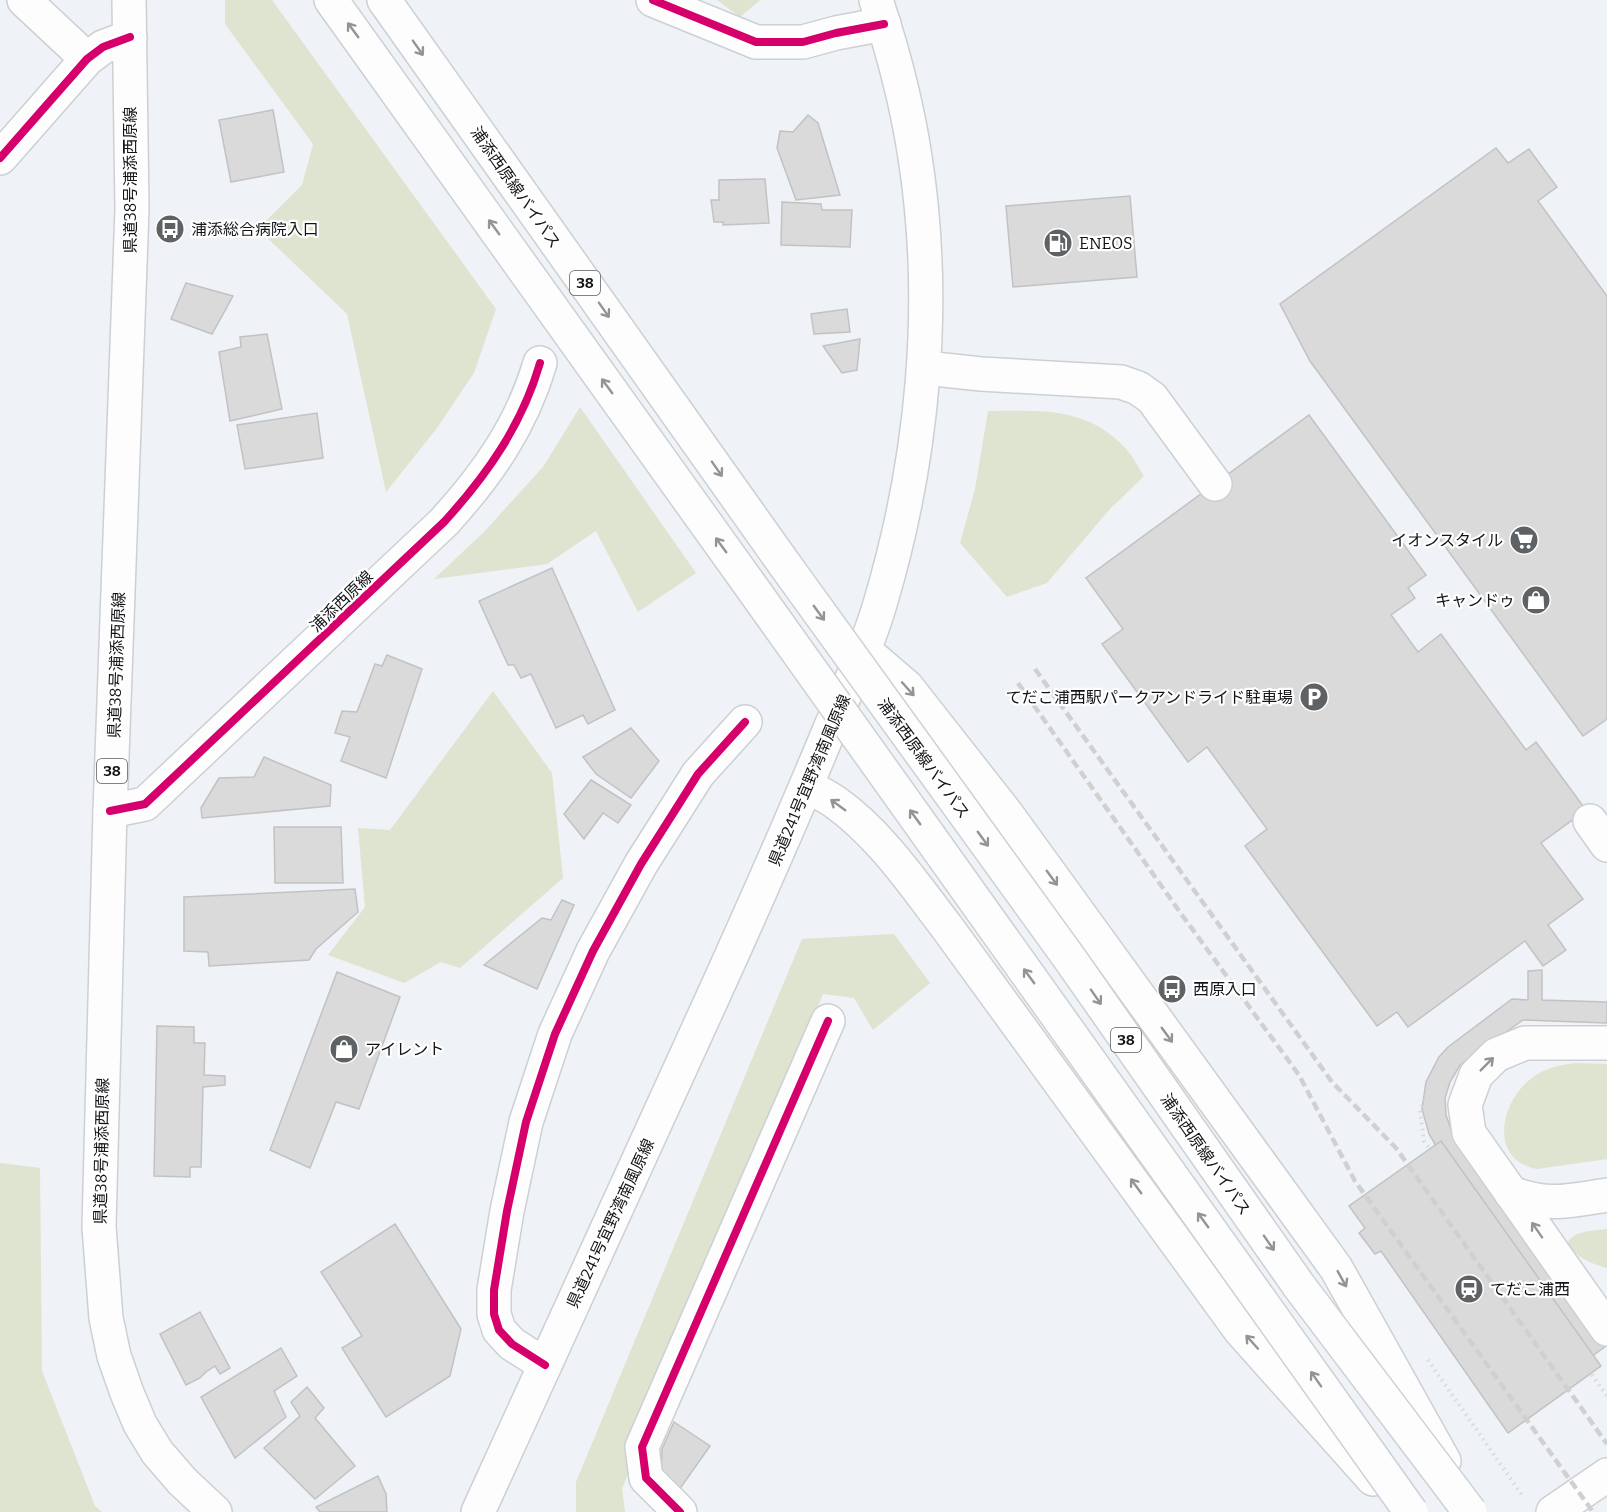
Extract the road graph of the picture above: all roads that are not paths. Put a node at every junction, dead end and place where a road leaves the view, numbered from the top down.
1 (24, 0) edge
2 (129, 0) edge
3 (331, 0) edge
4 (384, 0) edge
5 (653, 0) edge
6 (880, 12) edge
7 (130, 37) junction
8 (87, 59) junction
9 (0, 158) edge
10 (540, 363) dead end
11 (925, 368) junction
12 (1215, 484) dead end
13 (864, 650) junction
14 (745, 723) dead end
15 (807, 785) junction
16 (110, 810) junction
17 (828, 1021) dead end
18 (1607, 1043) edge
19 (1510, 1193) junction
20 (1607, 1195) edge
21 (1564, 1268) junction
22 (1607, 1284) edge
23 (1607, 1329) edge
24 (545, 1365) junction
25 (1607, 1475) edge
26 (215, 1512) edge
27 (478, 1512) edge
28 (680, 1512) edge
29 (1402, 1512) edge
30 (1411, 1512) edge
31 (1471, 1512) edge
32 (1552, 1512) edge

1 - 8 main road
2 - 7 main road, 県道38号浦添西原線 / 38
30 -> 3 main road, 38, bridge
4 -> 31 main road, 浦添西原線バイパス / 38, bridge
5 - 6 main road
6 - 11 main road, 県道241号宜野湾南風原線
7 - 8 main road
7 - 16 main road, 県道38号浦添西原線 / 38
8 - 9 main road
10 - 16 main road, 浦添西原線 / 38
11 - 12 main road
11 - 13 main road, 県道241号宜野湾南風原線
13 - 15 main road, 県道241号宜野湾南風原線
13 -> 31 main road, bridge
14 - 24 main road
15 - 24 main road, 県道241号宜野湾南風原線
29 -> 15 main road
16 - 26 main road, 県道38号浦添西原線 / 38
17 - 28 main road
19 -> 18 main road
19 - 20 main road
21 -> 19 main road
21 - 22 main road
21 - 23 main road
24 - 27 main road, 県道241号宜野湾南風原線
25 - 32 main road

